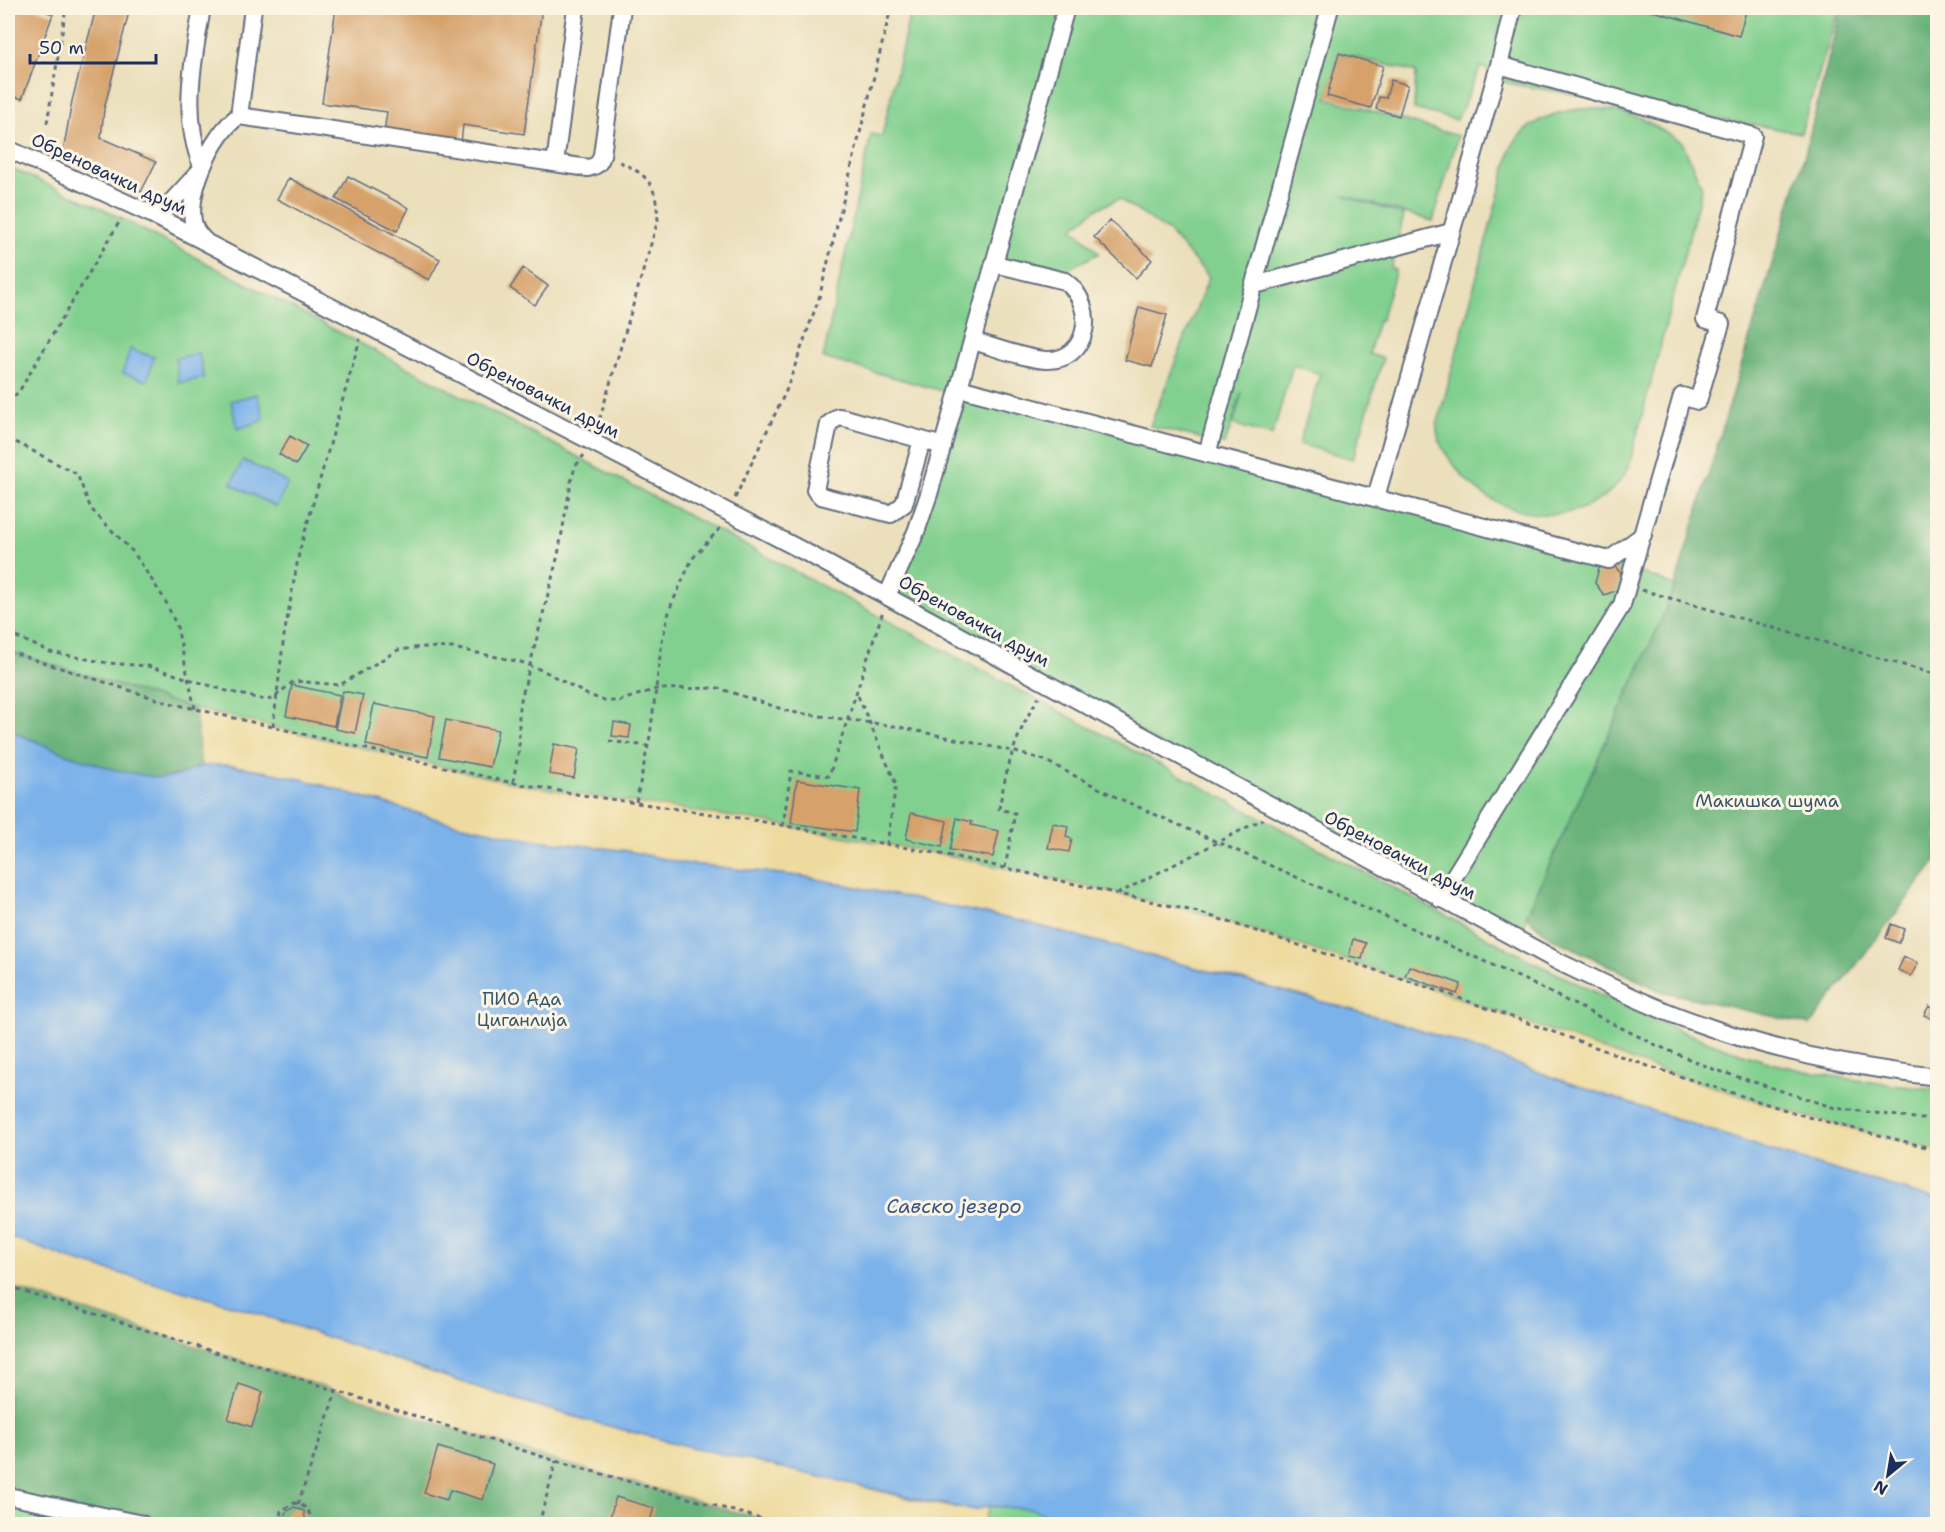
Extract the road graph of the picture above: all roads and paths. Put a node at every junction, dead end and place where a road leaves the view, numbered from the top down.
1 (66, 8) edge
2 (202, 8) edge
3 (254, 8) edge
4 (576, 8) edge
5 (622, 8) edge
6 (891, 8) edge
7 (1066, 8) edge
8 (1330, 8) edge
9 (1513, 8) edge
10 (1499, 65) junction
11 (239, 116) junction
12 (47, 123) dead end
13 (8, 149) edge
14 (602, 155) junction
15 (555, 163) junction
16 (201, 169) junction
17 (151, 214) junction
18 (120, 221) dead end
19 (1451, 232) junction
20 (205, 242) junction
21 (995, 264) junction
22 (1255, 285) junction
23 (363, 326) junction
24 (973, 341) junction
25 (959, 388) junction
26 (8, 403) edge
27 (8, 438) edge
28 (921, 440) junction
29 (593, 442) junction
30 (943, 446) junction
31 (1207, 454) junction
32 (575, 467) dead end
33 (1376, 497) junction
34 (732, 515) junction
35 (1643, 536) junction
36 (1628, 586) junction
37 (887, 596) junction
38 (8, 633) edge
39 (8, 651) edge
40 (531, 666) junction
41 (1938, 675) edge
42 (190, 678) junction
43 (1047, 684) junction
44 (656, 689) junction
45 (277, 694) junction
46 (857, 694) junction
47 (195, 709) junction
48 (849, 721) junction
49 (870, 723) junction
50 (273, 726) junction
51 (609, 741) dead end
52 (648, 746) junction
53 (1012, 751) junction
54 (513, 782) junction
55 (636, 803) junction
56 (1278, 811) junction
57 (783, 826) junction
58 (1218, 843) junction
59 (887, 844) junction
60 (1005, 868) junction
61 (1117, 894) junction
62 (1440, 899) junction
63 (1938, 1077) edge
64 (1938, 1121) edge
65 (1938, 1150) edge
66 (8, 1286) edge
67 (336, 1392) junction
68 (556, 1461) junction
69 (8, 1496) edge
70 (298, 1504) junction
71 (142, 1524) edge
72 (279, 1524) edge
73 (310, 1524) edge
74 (539, 1524) edge
75 (780, 1524) edge

1 - 12 path
2 - 16 street
3 - 11 street
4 - 15 street
5 - 14 street
6 - 34 path
7 - 21 street
8 - 22 street
9 - 10 street
10 - 19 street
10 - 35 street
11 - 15 street
11 - 16 street
13 - 17 street, Обреновачки друм
14 - 15 street
14 - 29 path
16 - 17 street
16 - 20 street
17 - 20 street, Обреновачки друм
18 - 26 path
19 - 22 street
19 - 33 street
20 - 23 street, Обреновачки друм
21 - 24 street
21 - 24 street
22 - 31 street
23 - 29 street, Обреновачки друм
23 - 45 path
24 - 25 street
25 - 30 street
25 - 31 street
27 - 42 path
28 - 28 street
28 - 30 street
29 - 34 street, Обреновачки друм
30 - 37 street
31 - 33 street
32 - 40 path
33 - 35 street
34 - 37 street, Обреновачки друм
34 - 44 path
35 - 36 street
36 - 41 path
36 - 62 street
37 - 43 street, Обреновачки друм
37 - 46 path
38 - 42 path
39 - 47 path
40 - 44 path
40 - 45 path
40 - 54 path
42 - 45 path
42 - 47 path
43 - 53 path
43 - 56 street, Обреновачки друм
44 - 48 path
44 - 52 path
45 - 50 path
46 - 48 path
46 - 49 path
47 - 50 path
48 - 49 path
48 - 57 path
49 - 53 path
49 - 59 path
50 - 54 path
51 - 52 path
52 - 55 path
53 - 58 path
53 - 60 path
54 - 55 path
55 - 57 path
56 - 58 path
56 - 62 street, Обреновачки друм
57 - 59 path
58 - 61 path
58 - 64 path
59 - 60 path
60 - 61 path
61 - 65 path
62 - 63 street, Обреновачки друм
66 - 67 path
67 - 68 path
67 - 70 path
68 - 74 path
68 - 75 path
69 - 71 street
70 - 72 path
70 - 73 path

